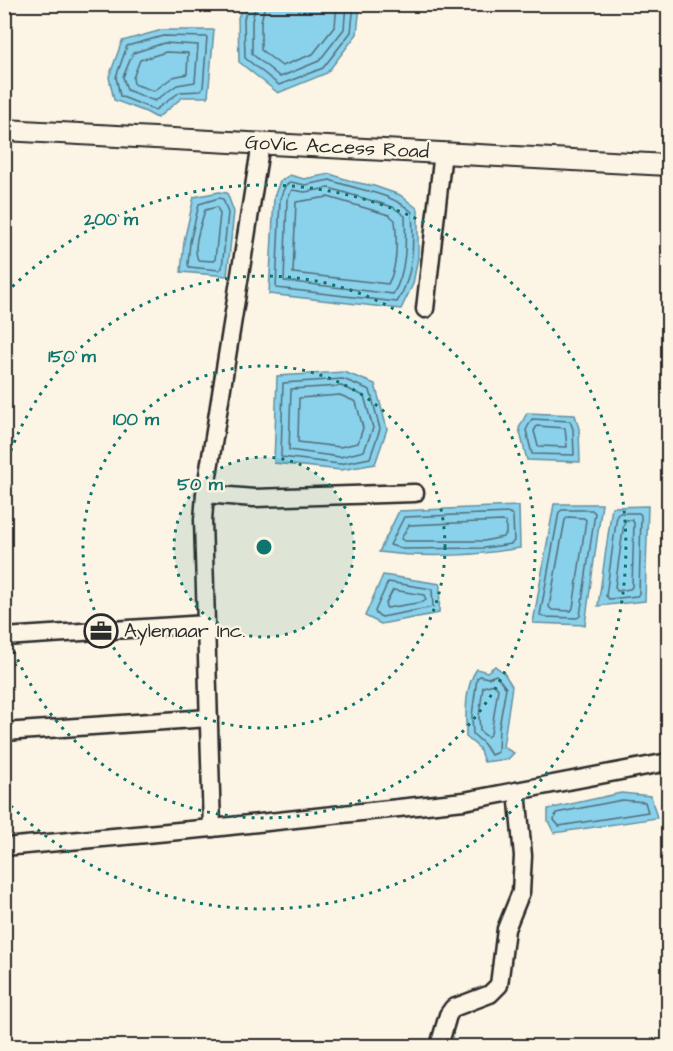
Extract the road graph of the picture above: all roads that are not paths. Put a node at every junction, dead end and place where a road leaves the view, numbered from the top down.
1 (4, 130) edge
2 (261, 143) junction
3 (443, 152) junction
4 (669, 165) edge
5 (426, 309) dead end
6 (415, 493) dead end
7 (205, 494) junction
8 (206, 624) junction
9 (4, 637) edge
10 (209, 718) junction
11 (4, 732) edge
12 (669, 762) edge
13 (517, 791) junction
14 (212, 828) junction
15 (4, 847) edge
16 (439, 1047) edge

1 - 2 main road, GoVic Access Road
2 - 3 main road, GoVic Access Road
2 - 7 street
3 - 4 main road, GoVic Access Road
3 - 5 street
6 - 7 street
7 - 8 street
8 - 9 street
8 - 10 street
10 - 11 street
10 - 14 street
12 - 13 street
13 - 14 street
13 - 16 street
14 - 15 street

